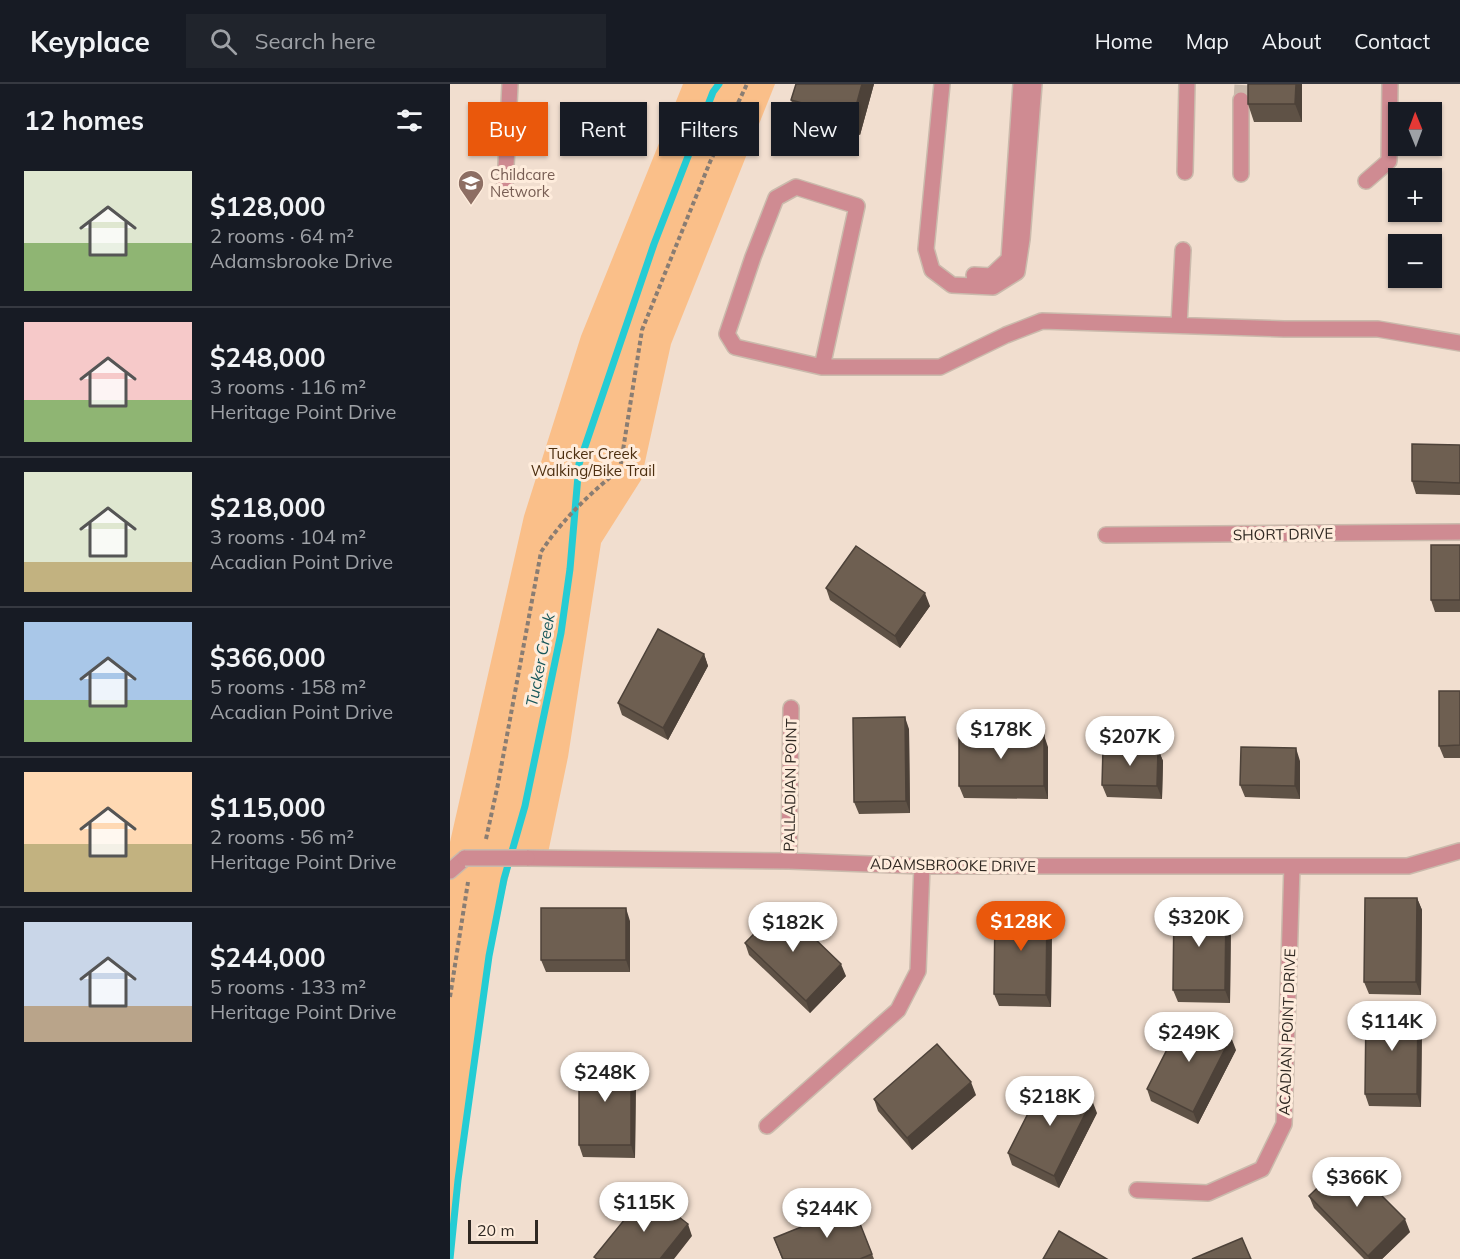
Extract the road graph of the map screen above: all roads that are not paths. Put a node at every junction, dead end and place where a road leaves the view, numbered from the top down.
1 (510, 84) edge
2 (942, 84) edge
3 (1021, 84) edge
4 (1034, 84) edge
5 (1187, 84) edge
6 (1390, 84) edge
7 (1241, 100) tunnel mouth
8 (1185, 172) dead end
9 (1241, 174) dead end
10 (1366, 181) dead end
11 (505, 186) dead end
12 (1184, 250) dead end
13 (932, 270) junction
14 (1179, 325) junction
15 (1460, 343) edge
16 (822, 367) junction
17 (1460, 532) edge
18 (1106, 535) dead end
19 (791, 708) dead end
20 (1460, 851) edge
21 (789, 861) junction
22 (922, 866) junction
23 (1292, 866) junction
24 (450, 872) edge
25 (767, 1126) dead end
26 (1137, 1190) dead end

1 - 11 street
2 - 13 street
3 - 13 street
4 - 13 street
5 - 8 street
6 - 10 street
7 - 9 street
12 - 14 street
14 - 15 street
14 - 16 street
16 - 16 street
17 - 18 street, SHORT DRIVE
19 - 21 street, PALLADIAN POINT
20 - 23 street, ADAMSBROOKE DRIVE
21 - 22 street, ADAMSBROOKE DRIVE
21 - 24 street, ADAMSBROOKE DRIVE, bridge
22 - 23 street, ADAMSBROOKE DRIVE
22 - 25 street
23 - 26 street, ACADIAN POINT DRIVE

